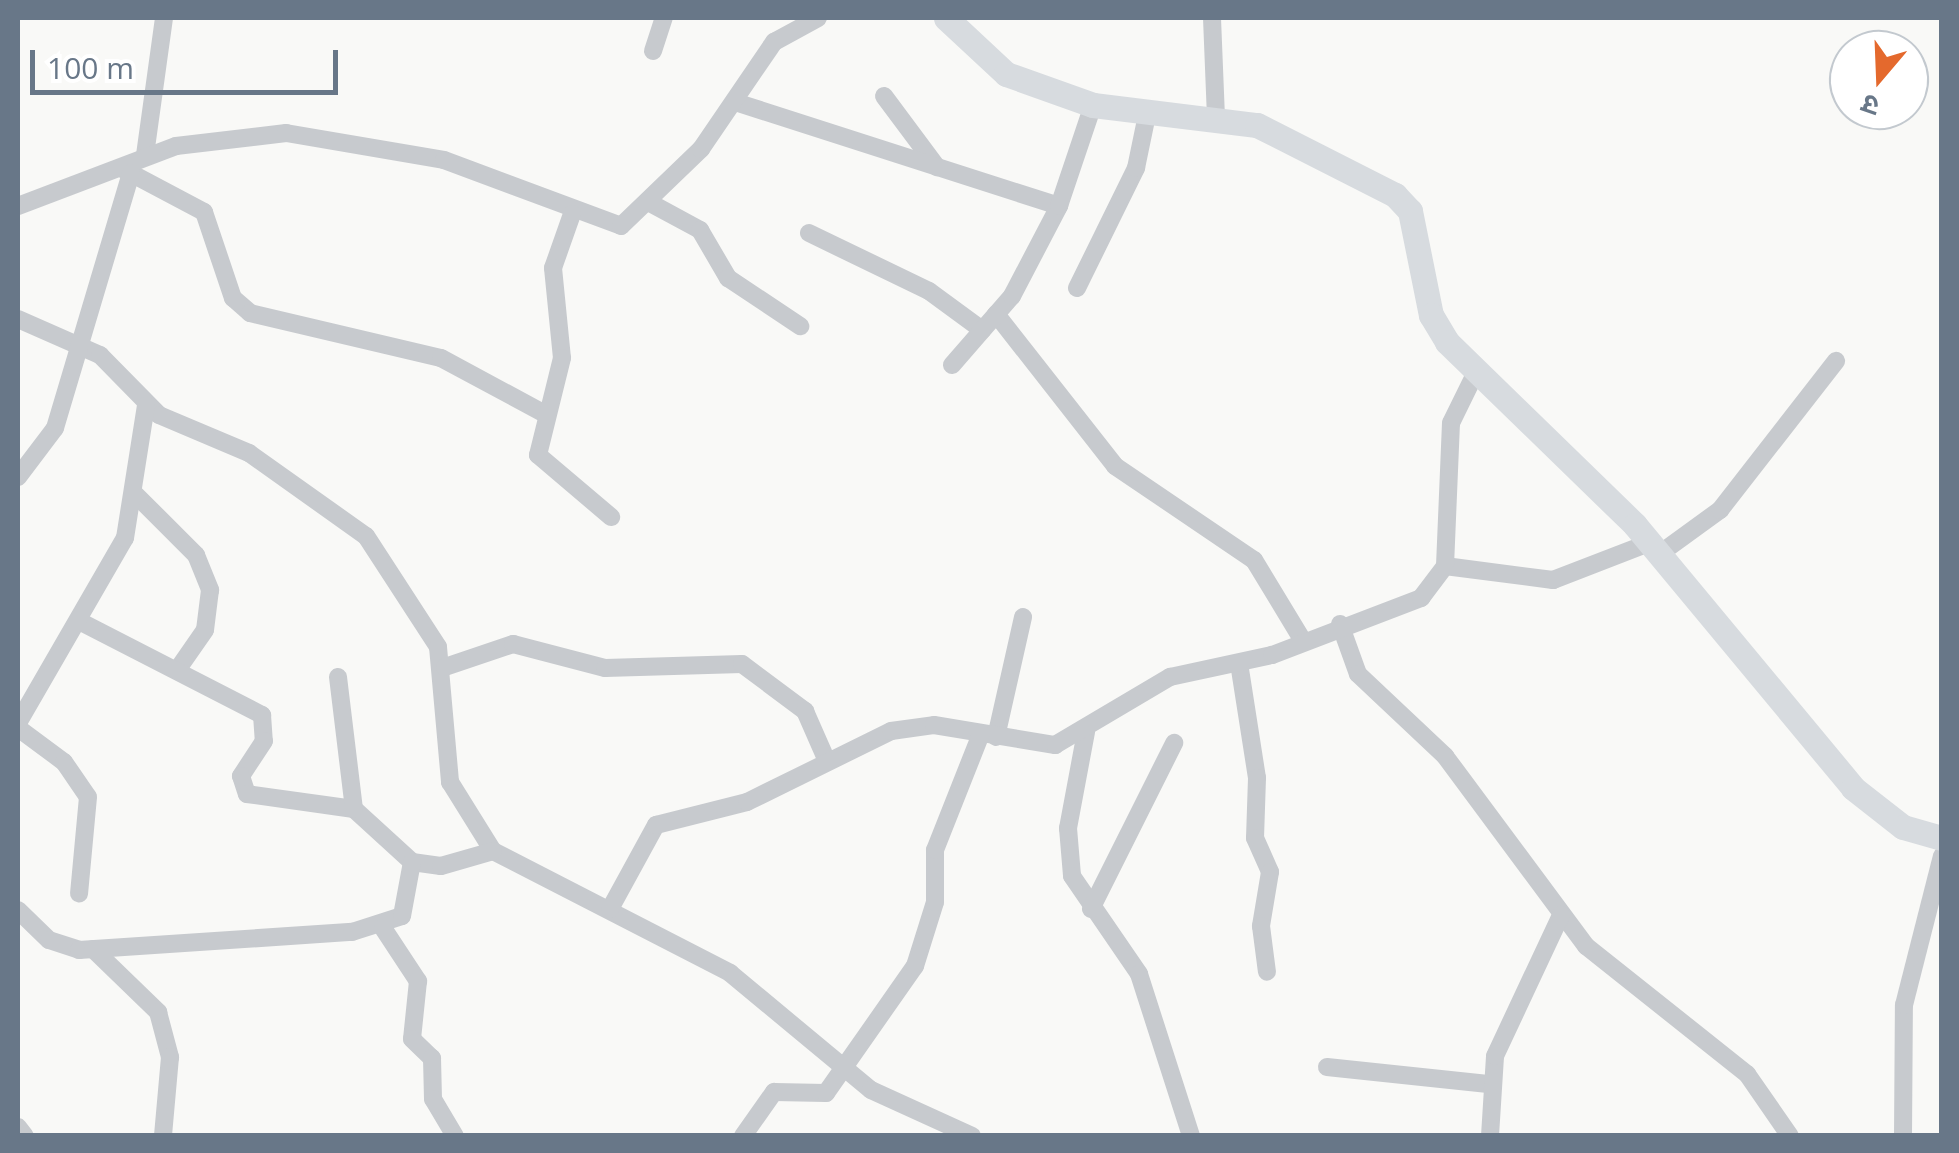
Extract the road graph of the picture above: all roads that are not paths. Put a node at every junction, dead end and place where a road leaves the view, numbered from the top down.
1 (164, 18) edge
2 (664, 18) edge
3 (818, 18) edge
4 (946, 18) edge
5 (1212, 18) edge
6 (653, 51) dead end
7 (884, 96) dead end
8 (735, 102) junction
9 (1093, 104) junction
10 (1148, 110) junction
11 (1216, 116) junction
12 (145, 156) junction
13 (938, 167) junction
14 (126, 171) junction
15 (652, 204) junction
16 (18, 206) edge
17 (1059, 206) junction
18 (572, 214) junction
19 (809, 234) dead end
20 (1077, 288) dead end
21 (996, 314) junction
22 (18, 319) edge
23 (800, 326) dead end
24 (982, 330) junction
25 (83, 344) junction
26 (1836, 361) dead end
27 (952, 364) dead end
28 (1475, 374) junction
29 (146, 406) junction
30 (547, 415) junction
31 (18, 477) edge
32 (136, 495) junction
33 (611, 517) dead end
34 (1654, 549) junction
35 (1445, 566) junction
36 (1023, 617) dead end
37 (78, 621) junction
38 (1340, 624) junction
39 (1303, 640) junction
40 (1239, 663) junction
41 (180, 666) junction
42 (444, 667) junction
43 (338, 677) dead end
44 (18, 726) edge
45 (1086, 732) junction
46 (989, 736) junction
47 (1174, 743) dead end
48 (827, 761) junction
49 (354, 808) junction
50 (1942, 838) edge
51 (493, 850) junction
52 (1942, 856) edge
53 (412, 862) junction
54 (79, 894) dead end
55 (610, 908) junction
56 (1092, 909) junction
57 (18, 910) edge
58 (1562, 914) junction
59 (383, 928) junction
60 (93, 948) junction
61 (1268, 972) dead end
62 (1327, 1066) dead end
63 (845, 1067) junction
64 (1488, 1084) junction
65 (18, 1127) edge
66 (25, 1136) edge
67 (163, 1136) edge
68 (454, 1136) edge
69 (743, 1136) edge
70 (972, 1136) edge
71 (1191, 1136) edge
72 (1490, 1136) edge
73 (1790, 1136) edge
74 (1903, 1136) edge

1 - 12 street
2 - 6 street
3 - 8 street
4 - 9 street
5 - 11 street
7 - 13 street
8 - 13 street
8 - 15 street
9 - 10 street
9 - 17 street
10 - 11 street
10 - 20 street
11 - 28 street
12 - 14 street
12 - 18 street
13 - 17 street
14 - 16 street
14 - 25 street
14 - 30 street
15 - 18 street
15 - 23 street
17 - 21 street
18 - 30 street
19 - 24 street
21 - 24 street
21 - 39 street
22 - 25 street
24 - 27 street
25 - 29 street
25 - 31 street
26 - 34 street
28 - 34 street
28 - 35 street
29 - 32 street
29 - 42 street
30 - 33 street
32 - 37 street
32 - 41 street
34 - 35 street
34 - 50 street
35 - 38 street
36 - 46 street
37 - 41 street
37 - 44 street
38 - 39 street
38 - 58 street
39 - 40 street
40 - 45 street
40 - 61 street
41 - 49 street
42 - 48 street
42 - 51 street
43 - 49 street
44 - 54 street
45 - 46 street
45 - 56 street
46 - 48 street
46 - 63 street
47 - 56 street
48 - 55 street
49 - 53 street
51 - 53 street
51 - 55 street
52 - 74 street
53 - 59 street
55 - 63 street
56 - 71 street
57 - 60 street
58 - 64 street
58 - 73 street
59 - 60 street
59 - 68 street
60 - 67 street
62 - 64 street
63 - 69 street
63 - 70 street
64 - 72 street
65 - 66 street

